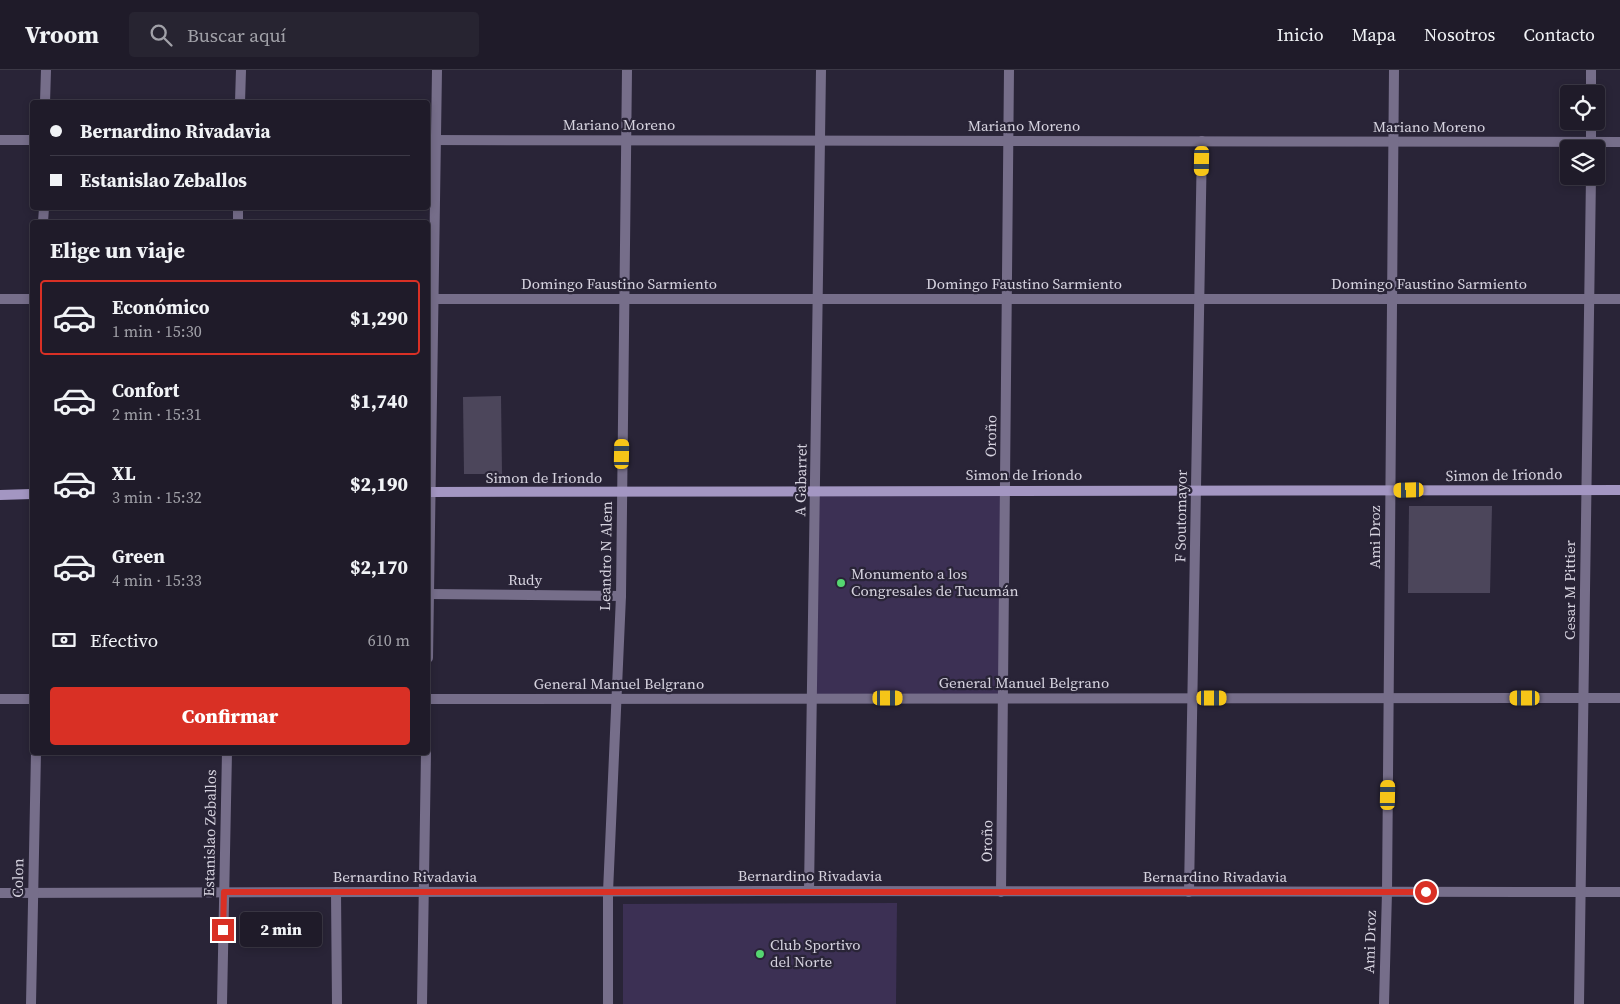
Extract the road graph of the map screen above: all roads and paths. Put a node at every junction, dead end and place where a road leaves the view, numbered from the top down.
1 (46, 70) edge
2 (241, 70) edge
3 (437, 70) edge
4 (627, 70) edge
5 (821, 70) edge
6 (1009, 70) edge
7 (1394, 70) edge
8 (1591, 70) edge
9 (1591, 85) edge
10 (45, 100) edge
11 (240, 100) edge
12 (0, 140) edge
13 (30, 140) edge
14 (432, 140) edge
15 (626, 140) junction
16 (820, 141) junction
17 (1009, 141) junction
18 (1202, 141) junction
19 (1393, 142) junction
20 (1620, 142) edge
21 (1605, 144) edge
22 (1560, 145) edge
23 (1591, 185) edge
24 (0, 299) edge
25 (30, 299) edge
26 (430, 299) edge
27 (624, 299) junction
28 (818, 299) junction
29 (1007, 299) junction
30 (1200, 299) junction
31 (1392, 299) junction
32 (1589, 299) junction
33 (1620, 299) edge
34 (1586, 489) junction
35 (1005, 490) junction
36 (1620, 490) edge
37 (1197, 491) junction
38 (1390, 491) junction
39 (430, 492) edge
40 (622, 493) junction
41 (816, 493) junction
42 (30, 494) edge
43 (0, 495) edge
44 (430, 594) edge
45 (621, 596) junction
46 (811, 698) junction
47 (1004, 698) junction
48 (1193, 698) junction
49 (1389, 698) junction
50 (1584, 698) junction
51 (1620, 698) edge
52 (0, 699) edge
53 (30, 699) edge
54 (430, 699) edge
55 (618, 699) junction
56 (36, 755) edge
57 (227, 755) edge
58 (426, 755) edge
59 (809, 891) junction
60 (224, 892) junction
61 (336, 892) junction
62 (424, 892) junction
63 (608, 892) junction
64 (1001, 892) junction
65 (1189, 892) junction
66 (1387, 892) junction
67 (1580, 892) junction
68 (1620, 892) edge
69 (0, 893) edge
70 (33, 893) junction
71 (31, 1004) edge
72 (222, 1004) edge
73 (337, 1004) edge
74 (422, 1004) edge
75 (608, 1004) edge
76 (1384, 1004) edge
77 (1579, 1004) edge

1 - 10 street
2 - 11 street
3 - 14 street
4 - 15 street, Leandro N Alem
5 - 16 street, A Gabarret
6 - 17 street, Oroño
7 - 19 street, Ami Droz
8 - 9 street
12 - 13 street
14 - 15 street, Mariano Moreno
14 - 26 street
15 - 16 street, Mariano Moreno
15 - 27 street, Leandro N Alem
16 - 17 street, Mariano Moreno
16 - 28 street, A Gabarret
17 - 18 street, Mariano Moreno
17 - 29 street, Oroño
18 - 19 street, Mariano Moreno
18 - 30 street, F Soutomayor
19 - 22 street, Mariano Moreno
19 - 31 street, Ami Droz
20 - 21 street, Mariano Moreno
23 - 32 street, Cesar M Pittier
24 - 25 street
26 - 27 street, Domingo Faustino Sarmiento
27 - 28 street, Domingo Faustino Sarmiento
27 - 40 street, Leandro N Alem
28 - 29 street, Domingo Faustino Sarmiento
28 - 41 street, A Gabarret
29 - 30 street, Domingo Faustino Sarmiento
29 - 35 street, Oroño
30 - 31 street, Domingo Faustino Sarmiento
30 - 37 street, F Soutomayor
31 - 32 street, Domingo Faustino Sarmiento
31 - 38 street, Ami Droz
32 - 33 street, Domingo Faustino Sarmiento
32 - 34 street, Cesar M Pittier
34 - 36 main road, Simon de Iriondo
34 - 38 main road, Simon de Iriondo
34 - 50 street, Cesar M Pittier
35 - 37 main road, Simon de Iriondo
35 - 41 main road, Simon de Iriondo
35 - 47 street, Oroño
37 - 38 main road, Simon de Iriondo
37 - 48 street, F Soutomayor
38 - 49 street, Ami Droz
39 - 40 main road, Simon de Iriondo
40 - 41 main road, Simon de Iriondo
40 - 45 street, Leandro N Alem
41 - 46 street, A Gabarret
42 - 43 main road
44 - 45 street, Rudy
45 - 55 street, Leandro N Alem
46 - 47 street, General Manuel Belgrano
46 - 55 street, General Manuel Belgrano
46 - 59 street, A Gabarret
47 - 48 street, General Manuel Belgrano
47 - 64 street, Oroño
48 - 49 street, General Manuel Belgrano
48 - 65 street, F Soutomayor
49 - 50 street, General Manuel Belgrano
49 - 66 street, Ami Droz
50 - 51 street, General Manuel Belgrano
50 - 67 street, Cesar M Pittier
52 - 53 street
54 - 55 street, General Manuel Belgrano
55 - 63 street, Leandro N Alem
56 - 70 street, Colon
57 - 60 street, Estanislao Zeballos
58 - 62 street
59 - 63 street, Bernardino Rivadavia
59 - 64 street, Bernardino Rivadavia
60 - 61 street, Bernardino Rivadavia
60 - 70 street, Bernardino Rivadavia
60 - 72 street, Estanislao Zeballos
61 - 62 street, Bernardino Rivadavia
61 - 73 street
62 - 63 street, Bernardino Rivadavia
62 - 74 street
63 - 75 street, Leandro N Alem
64 - 65 street, Bernardino Rivadavia
65 - 66 street, Bernardino Rivadavia
66 - 67 street, Bernardino Rivadavia
66 - 76 street, Ami Droz
67 - 68 street, Bernardino Rivadavia
67 - 77 street, Cesar M Pittier
69 - 70 street, Bernardino Rivadavia
70 - 71 street, Colon

